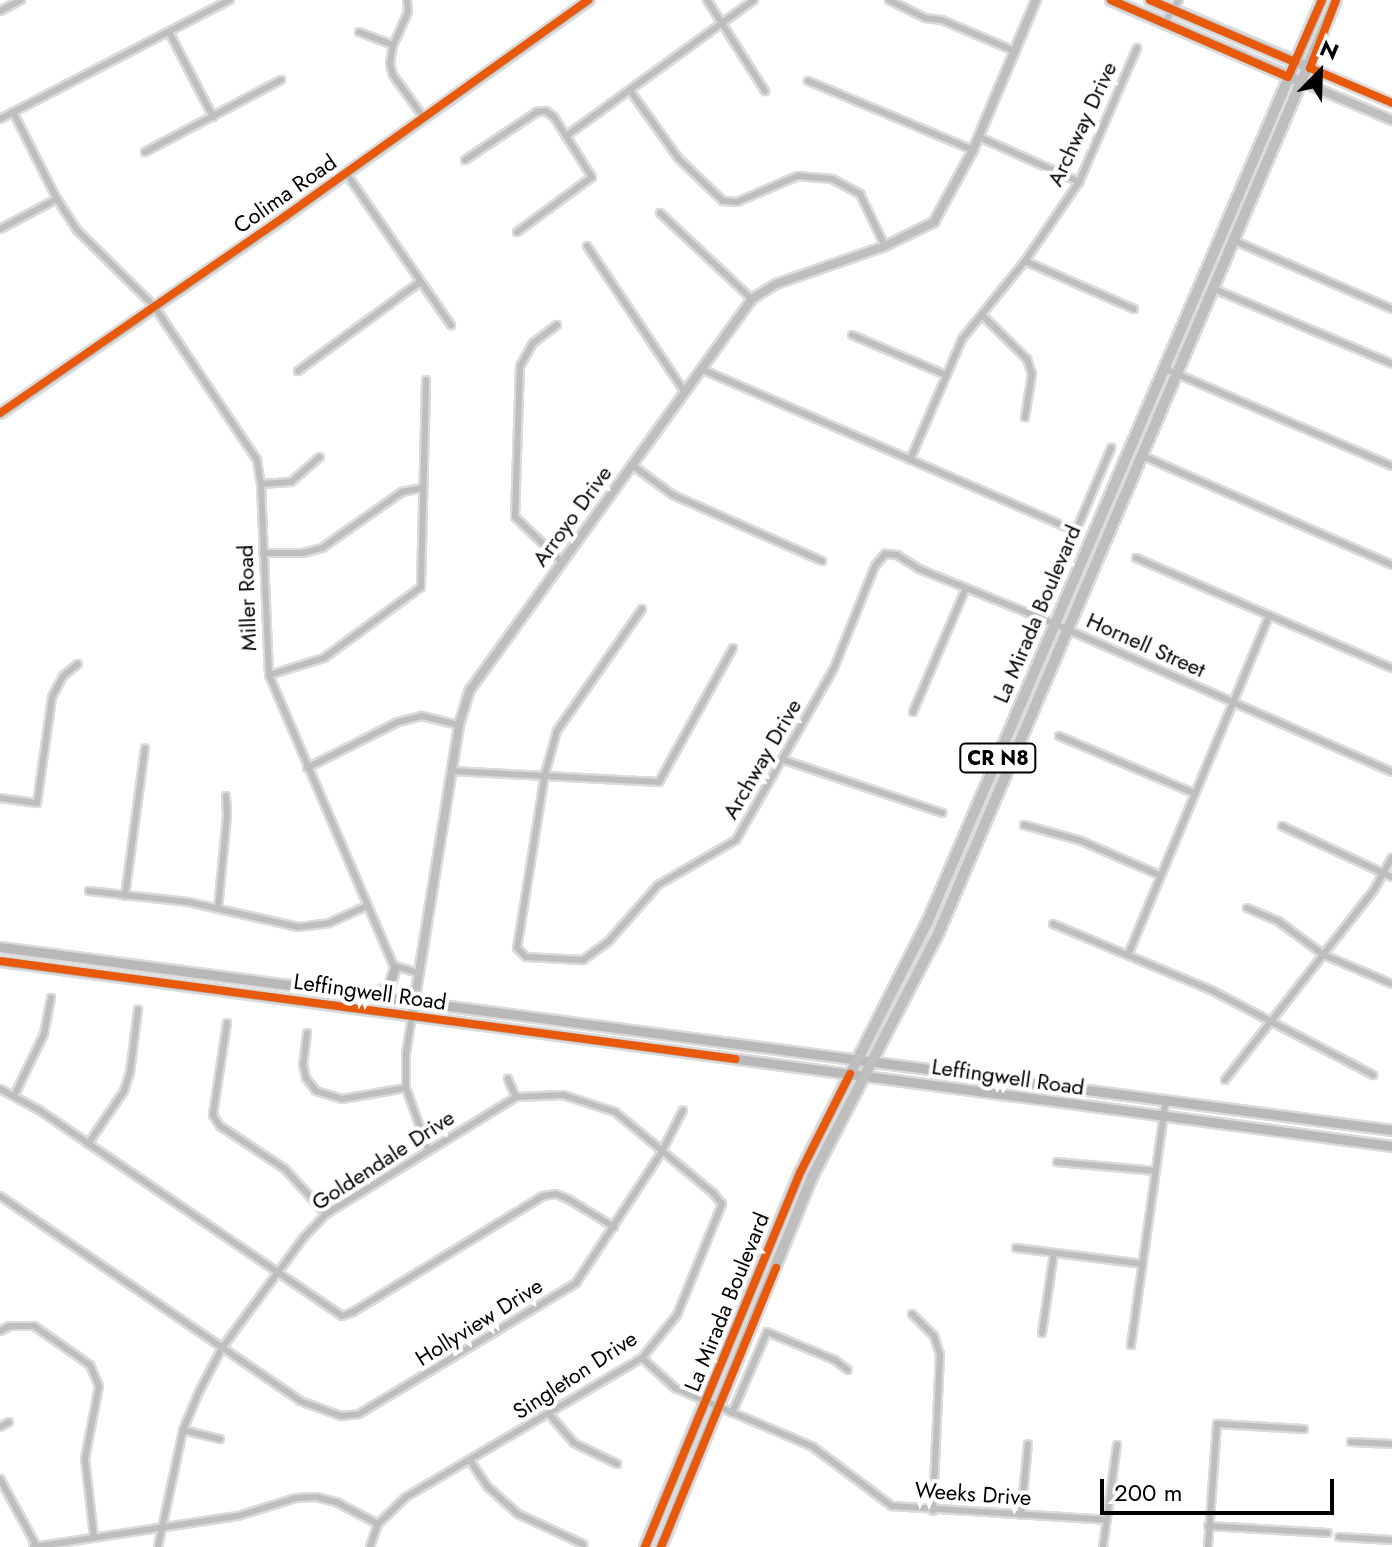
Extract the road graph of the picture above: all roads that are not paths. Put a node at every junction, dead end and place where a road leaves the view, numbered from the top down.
1 (21, 0) edge
2 (230, 0) edge
3 (407, 0) edge
4 (588, 0) edge
5 (707, 0) edge
6 (754, 0) edge
7 (889, 0) edge
8 (1036, 0) edge
9 (1111, 0) edge
10 (1150, 0) edge
11 (1322, 0) edge
12 (1336, 0) edge
13 (576, 4) edge
14 (1176, 5) edge
15 (0, 11) edge
16 (722, 22) junction
17 (1164, 23) junction
18 (169, 32) junction
19 (359, 32) dead end
20 (393, 45) junction
21 (1137, 48) dead end
22 (1014, 51) junction
23 (1295, 62) junction
24 (1310, 68) junction
25 (1288, 77) junction
26 (281, 80) dead end
27 (808, 81) dead end
28 (1304, 83) junction
29 (765, 91) dead end
30 (631, 92) junction
31 (1392, 103) edge
32 (13, 112) junction
33 (213, 117) junction
34 (424, 118) junction
35 (0, 119) edge
36 (1392, 120) edge
37 (566, 136) junction
38 (979, 137) junction
39 (973, 150) junction
40 (145, 152) dead end
41 (465, 160) dead end
42 (346, 173) junction
43 (1079, 182) junction
44 (57, 199) junction
45 (660, 213) dead end
46 (0, 229) edge
47 (517, 232) dead end
48 (1235, 241) junction
49 (587, 246) dead end
50 (885, 246) junction
51 (1025, 261) junction
52 (420, 282) junction
53 (1214, 289) junction
54 (752, 299) junction
55 (154, 306) junction
56 (1134, 309) dead end
57 (1392, 309) edge
58 (983, 316) junction
59 (451, 325) dead end
60 (557, 325) dead end
61 (852, 335) dead end
62 (1392, 364) edge
63 (1163, 368) junction
64 (701, 369) junction
65 (298, 371) dead end
66 (946, 375) junction
67 (1178, 375) junction
68 (426, 380) dead end
69 (684, 391) junction
70 (0, 413) edge
71 (1025, 417) dead end
72 (1111, 448) dead end
73 (1143, 456) junction
74 (320, 457) dead end
75 (910, 460) junction
76 (632, 465) junction
77 (1392, 466) edge
78 (261, 484) junction
79 (423, 488) junction
80 (1076, 531) junction
81 (263, 553) junction
82 (885, 554) joint
83 (1136, 558) dead end
84 (561, 561) junction
85 (822, 561) dead end
86 (1392, 565) edge
87 (966, 588) junction
88 (642, 609) dead end
89 (1269, 616) junction
90 (1039, 618) junction
91 (1055, 624) junction
92 (1069, 631) junction
93 (733, 648) dead end
94 (78, 664) dead end
95 (1392, 668) edge
96 (269, 675) junction
97 (1233, 703) junction
98 (913, 712) dead end
99 (459, 725) junction
100 (1059, 736) dead end
101 (145, 748) dead end
102 (784, 760) junction
103 (307, 768) junction
104 (451, 771) junction
105 (1392, 772) edge
106 (545, 774) junction
107 (1193, 793) junction
108 (226, 796) dead end
109 (0, 798) edge
110 (942, 813) dead end
111 (1024, 825) dead end
112 (1282, 826) dead end
113 (1392, 858) edge
114 (1159, 875) junction
115 (1388, 876) edge
116 (89, 891) dead end
117 (125, 896) junction
118 (367, 906) junction
119 (1247, 908) dead end
120 (218, 909) junction
121 (1053, 924) dead end
122 (0, 947) edge
123 (1128, 955) junction
124 (1324, 955) junction
125 (0, 961) edge
126 (395, 968) junction
127 (417, 973) junction
128 (1392, 984) edge
129 (371, 996) junction
130 (51, 998) dead end
131 (413, 1001) junction
132 (138, 1010) dead end
133 (412, 1016) junction
134 (227, 1023) dead end
135 (1269, 1023) junction
136 (307, 1033) dead end
137 (857, 1060) junction
138 (871, 1061) junction
139 (850, 1074) junction
140 (1373, 1075) dead end
141 (864, 1076) junction
142 (508, 1079) dead end
143 (1225, 1080) dead end
144 (406, 1088) junction
145 (0, 1089) edge
146 (14, 1096) junction
147 (516, 1097) junction
148 (1166, 1100) junction
149 (683, 1110) dead end
150 (1164, 1116) junction
151 (1392, 1130) edge
152 (88, 1144) junction
153 (1392, 1146) edge
154 (428, 1149) junction
155 (661, 1153) junction
156 (1057, 1162) dead end
157 (1156, 1171) junction
158 (0, 1196) edge
159 (326, 1214) junction
160 (614, 1227) junction
161 (1016, 1248) dead end
162 (1054, 1253) junction
163 (1143, 1264) junction
164 (275, 1273) junction
165 (912, 1314) dead end
166 (0, 1331) edge
167 (1042, 1333) dead end
168 (1131, 1345) dead end
169 (222, 1348) junction
170 (642, 1358) junction
171 (848, 1370) dead end
172 (706, 1401) junction
173 (720, 1407) junction
174 (732, 1413) junction
175 (549, 1414) junction
176 (9, 1422) dead end
177 (0, 1427) edge
178 (1304, 1429) dead end
179 (183, 1430) junction
180 (220, 1439) dead end
181 (1351, 1442) dead end
182 (1028, 1444) dead end
183 (1392, 1444) edge
184 (1117, 1445) dead end
185 (471, 1462) junction
186 (617, 1464) dead end
187 (0, 1479) edge
188 (933, 1511) junction
189 (1021, 1515) junction
190 (1106, 1520) junction
191 (378, 1524) junction
192 (1208, 1526) junction
193 (162, 1529) junction
194 (1328, 1533) dead end
195 (94, 1537) junction
196 (1339, 1537) dead end
197 (1392, 1540) edge
198 (583, 1544) dead end
199 (35, 1546) edge
200 (158, 1547) edge
201 (370, 1547) edge
202 (645, 1547) edge
203 (661, 1547) edge
204 (1103, 1547) edge
205 (1208, 1547) edge

1 - 15 street
2 - 18 street
3 - 20 street
4 - 13 main road, Colima Road
5 - 16 street
6 - 16 street
7 - 22 street
8 - 22 street, Arroyo Drive
9 - 17 main road
10 - 14 main road
11 - 23 main road, La Mirada Boulevard / CR N8
12 - 24 main road, La Mirada Boulevard / CR N8
13 - 34 main road, Colima Road
14 - 17 street
14 - 23 main road
16 - 29 street
16 - 30 street
17 - 25 main road
18 - 32 street
18 - 33 street
19 - 20 street
20 - 34 street
21 - 43 street, Archway Drive
22 - 38 street, Arroyo Drive
23 - 24 main road
23 - 25 main road, La Mirada Boulevard / CR N8
24 - 28 main road, La Mirada Boulevard / CR N8
24 - 31 street
25 - 28 main road
25 - 63 main road, La Mirada Boulevard / CR N8
26 - 33 street
27 - 39 street
28 - 36 street
28 - 48 main road, La Mirada Boulevard / CR N8
30 - 37 street
30 - 50 street
32 - 35 street
32 - 44 street, Miller Road
33 - 40 street
34 - 42 main road, Colima Road
37 - 41 street
37 - 47 street
38 - 39 street, Arroyo Drive
38 - 43 street
39 - 50 street, Arroyo Drive
42 - 52 street
42 - 55 main road, Colima Road
43 - 51 street, Archway Drive
44 - 46 street
44 - 55 street, Miller Road
45 - 54 street
48 - 53 main road, La Mirada Boulevard / CR N8
48 - 57 street
49 - 69 street
50 - 54 street, Arroyo Drive
51 - 56 street
51 - 58 street, Archway Drive
52 - 59 street
52 - 65 street
53 - 62 street
53 - 67 main road, La Mirada Boulevard / CR N8
54 - 64 street, Arroyo Drive
55 - 70 main road, Colima Road
55 - 78 street, Miller Road
58 - 66 street, Archway Drive
58 - 71 street
60 - 84 street
61 - 66 street
63 - 67 street
63 - 91 main road, La Mirada Boulevard / CR N8
64 - 69 street, Arroyo Drive
64 - 75 street
66 - 75 street, Archway Drive
67 - 73 main road, La Mirada Boulevard / CR N8
67 - 77 street
68 - 79 street
69 - 76 street, Arroyo Drive
72 - 80 street, La Mirada Boulevard
73 - 86 street
73 - 92 main road, La Mirada Boulevard / CR N8
74 - 78 street
75 - 80 street
76 - 84 street, Arroyo Drive
76 - 85 street
78 - 81 street, Miller Road
79 - 81 street
79 - 96 street
80 - 90 street, La Mirada Boulevard
81 - 96 street, Miller Road
82 - 87 street, Hornell Street
82 - 102 street, Archway Drive
83 - 89 street
84 - 99 street, Arroyo Drive
87 - 90 street, Hornell Street
87 - 98 street
88 - 106 street
89 - 95 street
89 - 97 street
90 - 91 street, Hornell Street
91 - 92 street, Hornell Street
91 - 137 main road, La Mirada Boulevard / CR N8
92 - 97 street, Hornell Street
92 - 138 main road, La Mirada Boulevard / CR N8
93 - 106 street
94 - 109 street
96 - 103 street, Miller Road
97 - 105 street, Hornell Street
97 - 107 street
99 - 103 street
99 - 104 street, Arroyo Drive
100 - 107 street
101 - 117 street
102 - 106 street, Archway Drive
102 - 110 street
103 - 118 street, Miller Road
104 - 106 street
104 - 127 street, Arroyo Drive
107 - 114 street
108 - 120 street
111 - 114 street
112 - 115 street
113 - 115 street
114 - 123 street
115 - 124 street
116 - 117 street
117 - 120 street
118 - 120 street
118 - 126 street, Miller Road
119 - 124 street
121 - 123 street
122 - 129 main road, Leffingwell Road
123 - 135 street
124 - 128 street
124 - 135 street
125 - 133 main road, Leffingwell Road
126 - 127 street
126 - 129 main road
127 - 131 street, Arroyo Drive
129 - 131 main road, Leffingwell Road
130 - 146 street
131 - 133 street, Arroyo Drive
131 - 137 main road, Leffingwell Road
132 - 152 street
133 - 139 main road, Leffingwell Road
133 - 144 street, Arroyo Drive
134 - 159 street
135 - 140 street
135 - 143 street
136 - 144 street
137 - 138 main road, Leffingwell Road
137 - 139 main road, La Mirada Boulevard / CR N8
138 - 141 main road, La Mirada Boulevard / CR N8
138 - 148 main road, Leffingwell Road
139 - 141 main road, Leffingwell Road
139 - 172 main road, La Mirada Boulevard / CR N8
141 - 150 main road, Leffingwell Road
141 - 173 main road, La Mirada Boulevard / CR N8
142 - 147 street
144 - 154 street, Arroyo Drive
145 - 146 street
146 - 152 street
147 - 154 street, Goldendale Drive
147 - 155 street, Goldendale Drive
148 - 150 street
148 - 151 main road, Leffingwell Road
149 - 155 street, Hollyview Drive
150 - 153 main road, Leffingwell Road
150 - 157 street
152 - 164 street
154 - 159 street, Goldendale Drive
155 - 160 street, Hollyview Drive
155 - 170 street, Singleton Drive
156 - 157 street
157 - 163 street
158 - 169 street, Hollyview Drive
159 - 164 street, Goldendale Drive
160 - 164 street
160 - 169 street, Hollyview Drive
161 - 162 street
162 - 163 street
162 - 167 street
163 - 168 street
164 - 169 street, Goldendale Drive
165 - 188 street
166 - 195 street
169 - 179 street, Goldendale Drive
170 - 172 street, Weeks Drive
170 - 175 street, Singleton Drive
171 - 174 street
172 - 173 street, Weeks Drive
172 - 202 main road, La Mirada Boulevard / CR N8
173 - 174 street, Weeks Drive
173 - 203 main road, La Mirada Boulevard / CR N8
174 - 188 street, Weeks Drive
175 - 185 street, Singleton Drive
175 - 186 street
176 - 177 street
178 - 192 street
179 - 180 street
179 - 193 street, Goldendale Drive
181 - 183 street
182 - 189 street
184 - 190 street
185 - 191 street, Singleton Drive
185 - 198 street
187 - 199 street
188 - 189 street, Weeks Drive
189 - 190 street, Weeks Drive
190 - 204 street
191 - 193 street
191 - 201 street, Singleton Drive
192 - 194 street
192 - 205 street
193 - 195 street
193 - 200 street, Goldendale Drive
195 - 199 street
196 - 197 street

